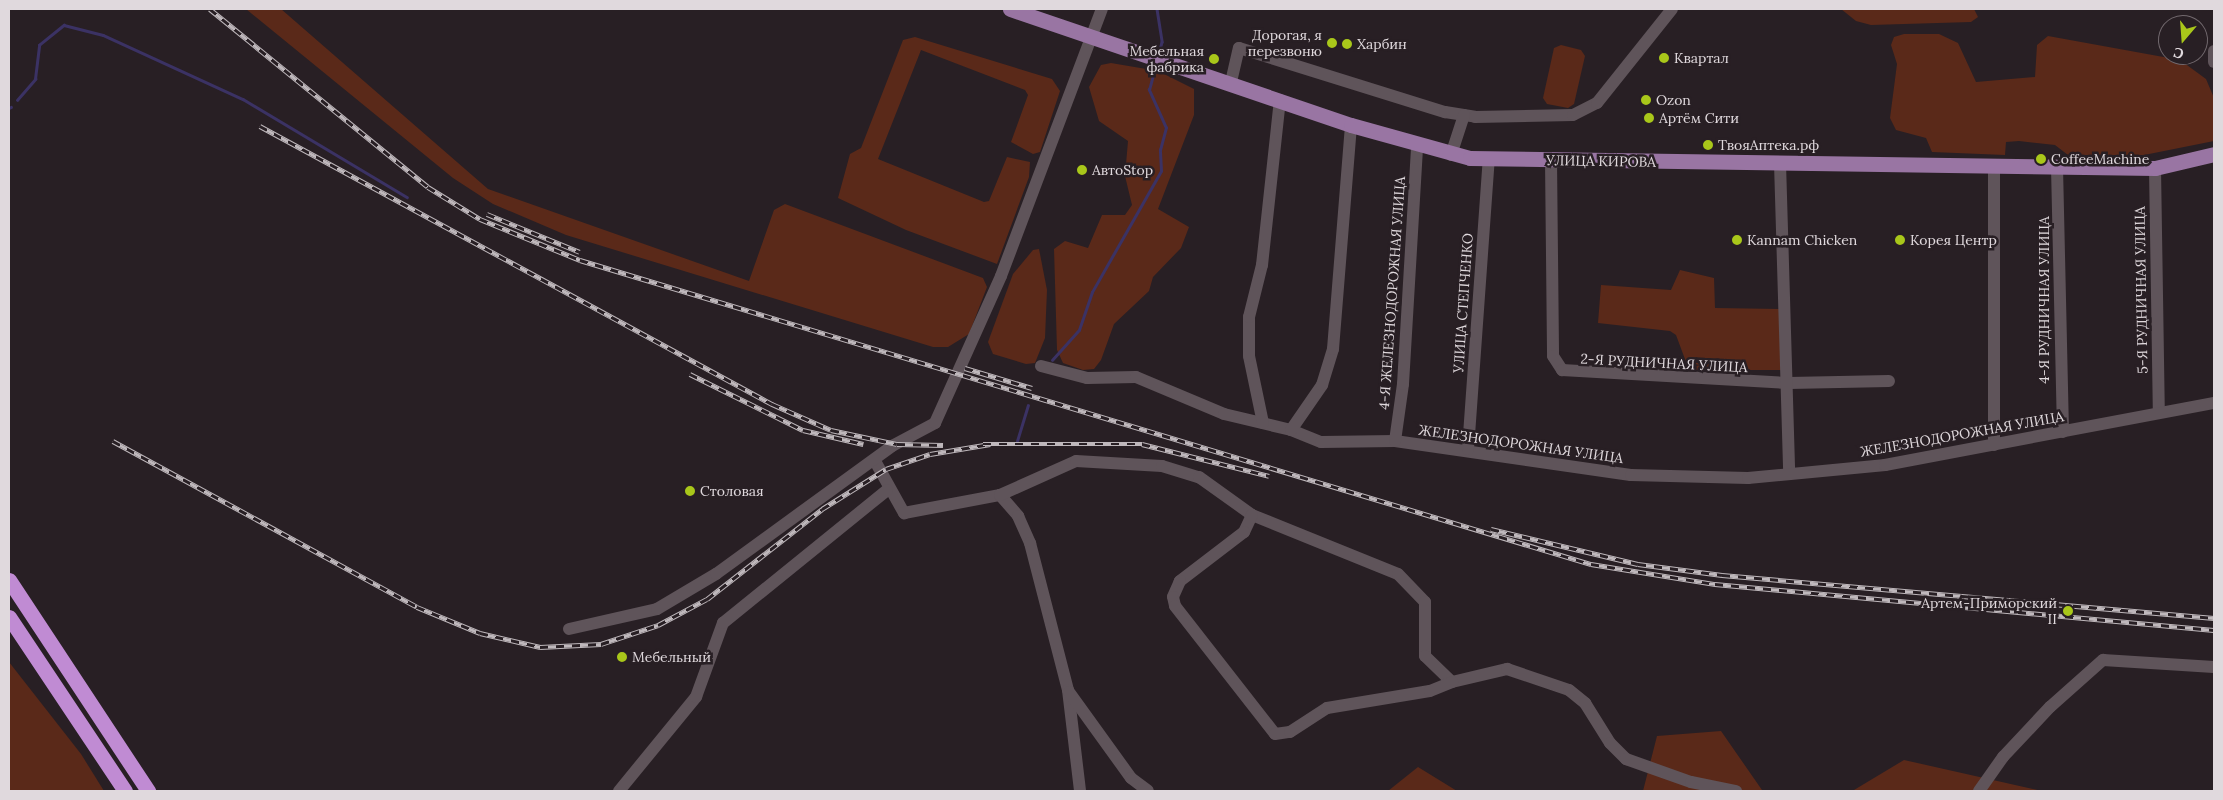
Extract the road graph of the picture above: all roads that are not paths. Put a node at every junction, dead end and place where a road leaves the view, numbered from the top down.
1 (1010, 9) edge
2 (1102, 9) edge
3 (1672, 9) edge
4 (1092, 35) junction
5 (2214, 51) edge
6 (2214, 62) edge
7 (1231, 82) junction
8 (1280, 100) junction
9 (1464, 115) junction
10 (1351, 125) junction
11 (1417, 146) junction
12 (2214, 154) edge
13 (1451, 156) junction
14 (1489, 160) junction
15 (1551, 160) junction
16 (1780, 164) junction
17 (1994, 166) junction
18 (2057, 167) junction
19 (2156, 168) junction
20 (1041, 366) dead end
21 (1889, 382) dead end
22 (1789, 384) junction
23 (2214, 402) edge
24 (2159, 412) junction
25 (1263, 423) junction
26 (1291, 430) junction
27 (2063, 432) junction
28 (1395, 441) junction
29 (1994, 445) junction
30 (1468, 449) junction
31 (875, 461) junction
32 (1789, 474) junction
33 (887, 490) junction
34 (1000, 495) junction
35 (1252, 515) junction
36 (9, 580) edge
37 (9, 618) edge
38 (569, 629) dead end
39 (2214, 667) edge
40 (1452, 682) junction
41 (1068, 690) junction
42 (125, 791) edge
43 (148, 791) edge
44 (620, 791) edge
45 (1080, 791) edge
46 (1148, 791) edge
47 (1736, 791) edge
48 (1979, 791) edge

1 - 4 main road, УЛИЦА КИРОВА
2 - 4 street
3 - 9 street
4 - 7 main road, УЛИЦА КИРОВА
4 - 31 street
5 - 6 street
7 - 8 main road, УЛИЦА КИРОВА
7 - 9 street
8 - 10 main road, УЛИЦА КИРОВА
8 - 25 street
9 - 13 street
10 - 11 main road, УЛИЦА КИРОВА
10 - 26 street
11 - 13 main road, УЛИЦА КИРОВА
11 - 28 street, 4-Я ЖЕЛЕЗНОДОРОЖНАЯ УЛИЦА
12 - 19 main road, УЛИЦА КИРОВА
13 - 14 main road, УЛИЦА КИРОВА
14 - 15 main road, УЛИЦА КИРОВА
14 - 30 street, УЛИЦА СТЕПЧЕНКО
15 - 16 main road, УЛИЦА КИРОВА
15 - 22 street, 2-Я РУДНИЧНАЯ УЛИЦА
16 - 17 main road, УЛИЦА КИРОВА
16 - 22 street
17 - 18 main road, УЛИЦА КИРОВА
17 - 29 street
18 - 19 main road, УЛИЦА КИРОВА
18 - 27 street, 4-Я РУДНИЧНАЯ УЛИЦА
19 - 24 street, 5-Я РУДНИЧНАЯ УЛИЦА
20 - 25 street, ЖЕЛЕЗНОДОРОЖНАЯ УЛИЦА
21 - 22 street, 2-Я РУДНИЧНАЯ УЛИЦА
22 - 32 street
23 - 24 street, ЖЕЛЕЗНОДОРОЖНАЯ УЛИЦА
24 - 27 street, ЖЕЛЕЗНОДОРОЖНАЯ УЛИЦА
25 - 26 street, ЖЕЛЕЗНОДОРОЖНАЯ УЛИЦА
26 - 28 street, ЖЕЛЕЗНОДОРОЖНАЯ УЛИЦА
27 - 29 street, ЖЕЛЕЗНОДОРОЖНАЯ УЛИЦА
28 - 30 street, ЖЕЛЕЗНОДОРОЖНАЯ УЛИЦА
29 - 32 street, ЖЕЛЕЗНОДОРОЖНАЯ УЛИЦА
30 - 32 street, ЖЕЛЕЗНОДОРОЖНАЯ УЛИЦА
31 - 33 street
31 - 38 street
33 - 34 street
33 - 44 street
34 - 35 street
34 - 41 street
35 - 40 street
35 - 40 street
36 - 43 highway
37 - 42 highway
39 - 48 street
40 - 47 street
41 - 45 street
41 - 46 street

